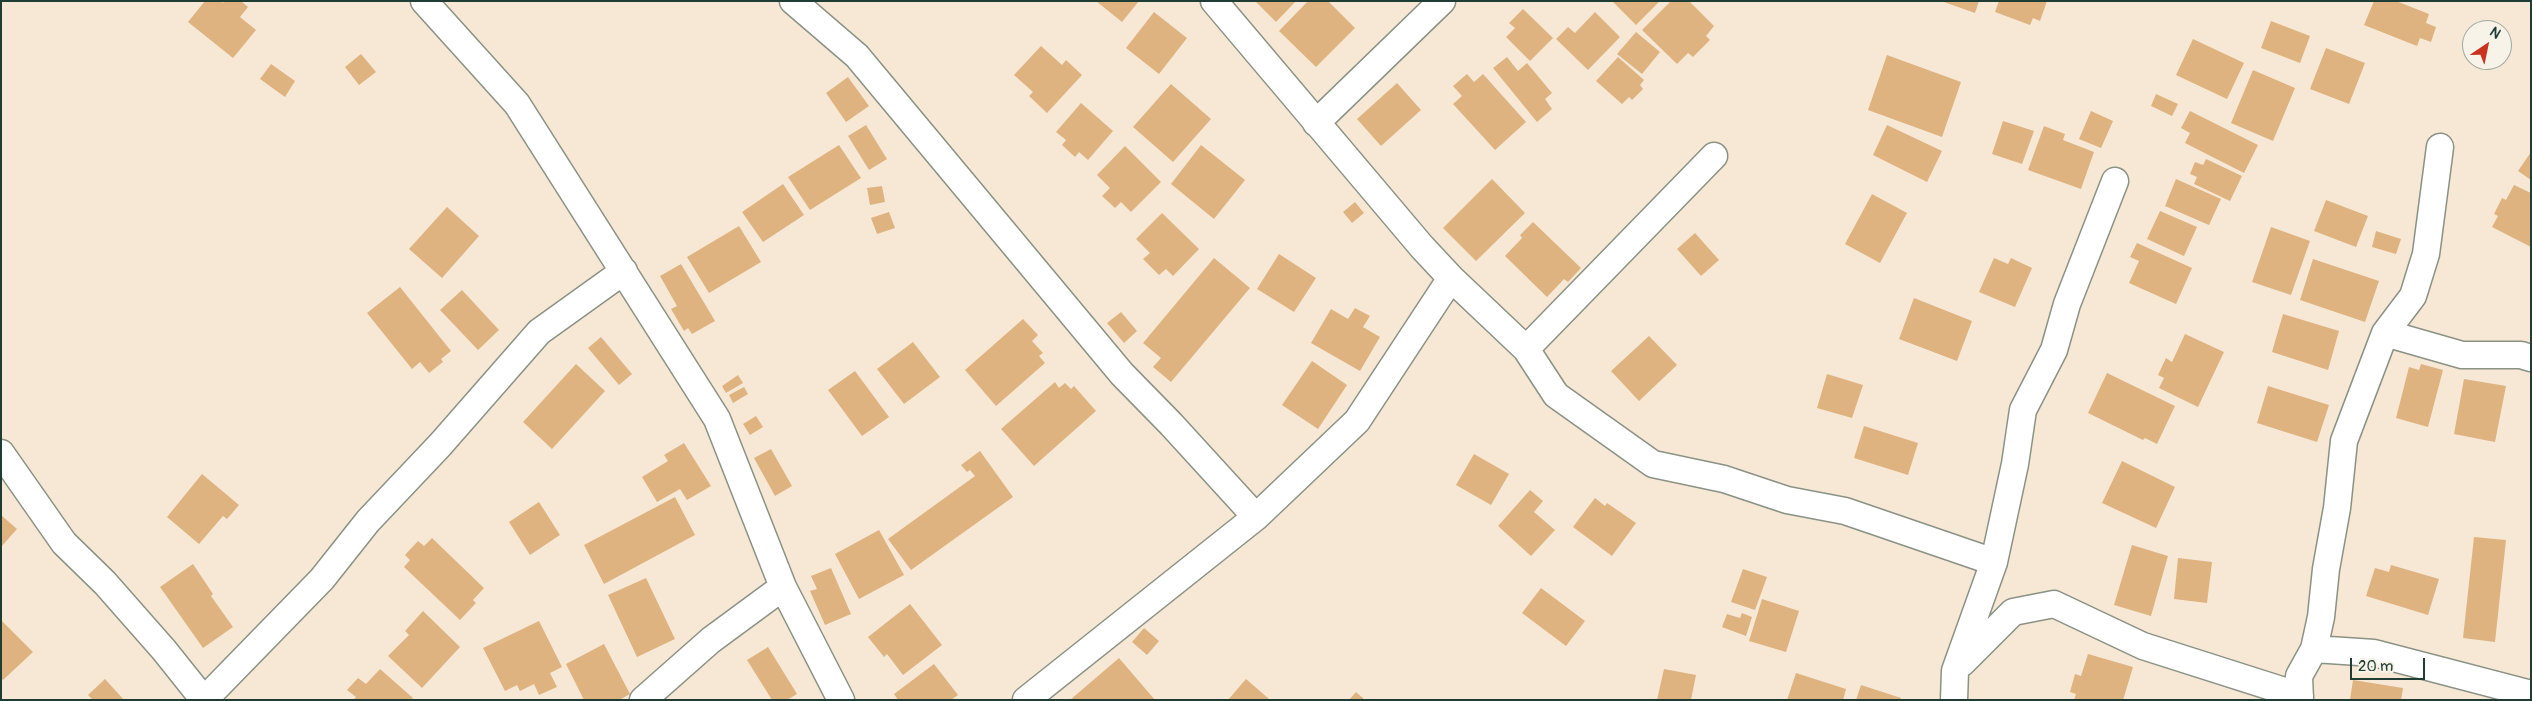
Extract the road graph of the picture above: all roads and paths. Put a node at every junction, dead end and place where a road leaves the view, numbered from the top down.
1 (424, 1) edge
2 (793, 1) edge
3 (1214, 1) edge
4 (1442, 1) edge
5 (1316, 123) junction
6 (2440, 147) dead end
7 (1714, 156) dead end
8 (2115, 181) dead end
9 (624, 272) junction
10 (1451, 278) junction
11 (2386, 333) junction
12 (1526, 349) junction
13 (2531, 358) edge
14 (1, 453) edge
15 (1256, 517) junction
16 (1994, 562) junction
17 (783, 587) junction
18 (2314, 649) junction
19 (1955, 671) junction
20 (2531, 694) edge
21 (2300, 698) edge
22 (204, 700) edge
23 (643, 700) edge
24 (841, 700) edge
25 (1026, 700) edge
26 (1954, 700) edge

1 - 9 street
2 - 15 street
3 - 5 street
4 - 5 street
5 - 10 street
6 - 11 street
7 - 12 street
8 - 16 street
9 - 17 street
9 - 22 street
10 - 12 street
10 - 15 street
11 - 13 street
11 - 18 street
12 - 16 street
14 - 22 street
15 - 25 street
16 - 19 street
17 - 23 street
17 - 24 street
18 - 20 street
18 - 21 street
19 - 21 street
19 - 26 street

